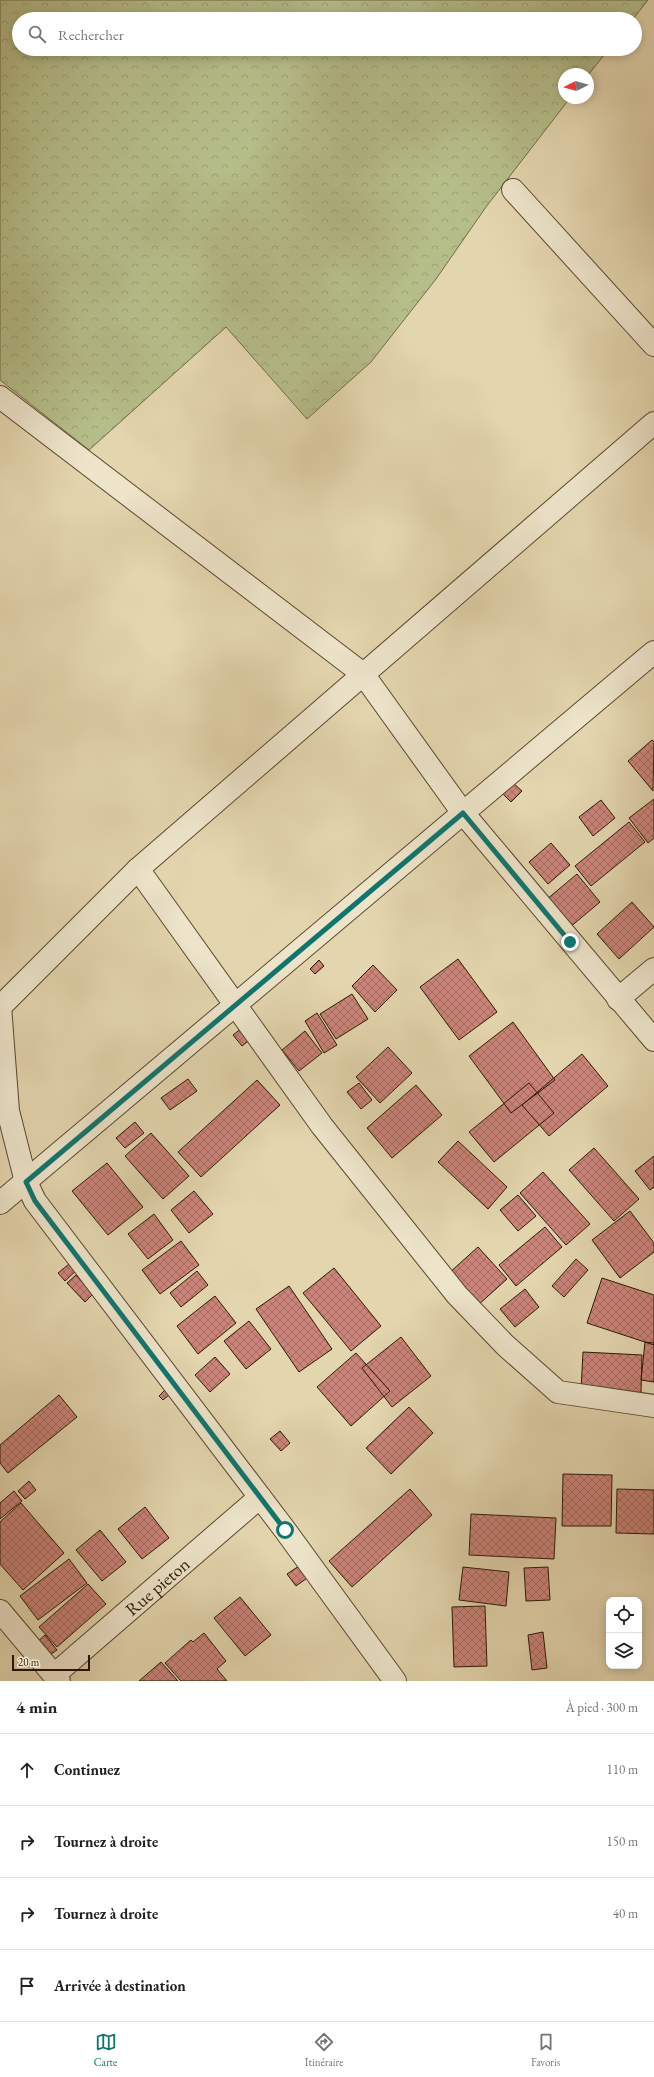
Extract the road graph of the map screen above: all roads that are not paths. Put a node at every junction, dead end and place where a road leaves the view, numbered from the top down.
1 (513, 190) dead end
2 (654, 344) edge
3 (0, 397) edge
4 (654, 423) edge
5 (654, 652) edge
6 (363, 674) junction
7 (463, 813) junction
8 (138, 869) junction
9 (654, 969) edge
10 (618, 999) junction
11 (235, 1006) junction
12 (0, 1007) edge
13 (654, 1040) edge
14 (26, 1182) junction
15 (0, 1203) edge
16 (654, 1406) edge
17 (260, 1497) junction
18 (0, 1612) edge
19 (57, 1678) edge
20 (395, 1681) edge

1 - 2 street
3 - 6 street
4 - 6 street
5 - 7 street
6 - 7 street
6 - 8 street
7 - 10 street
7 - 11 street
8 - 11 street
8 - 12 street
9 - 10 street
10 - 13 street
11 - 14 street
11 - 16 street
12 - 14 street
14 - 15 street
14 - 17 street
17 - 19 street, Rue pieton
17 - 20 street
18 - 19 street

